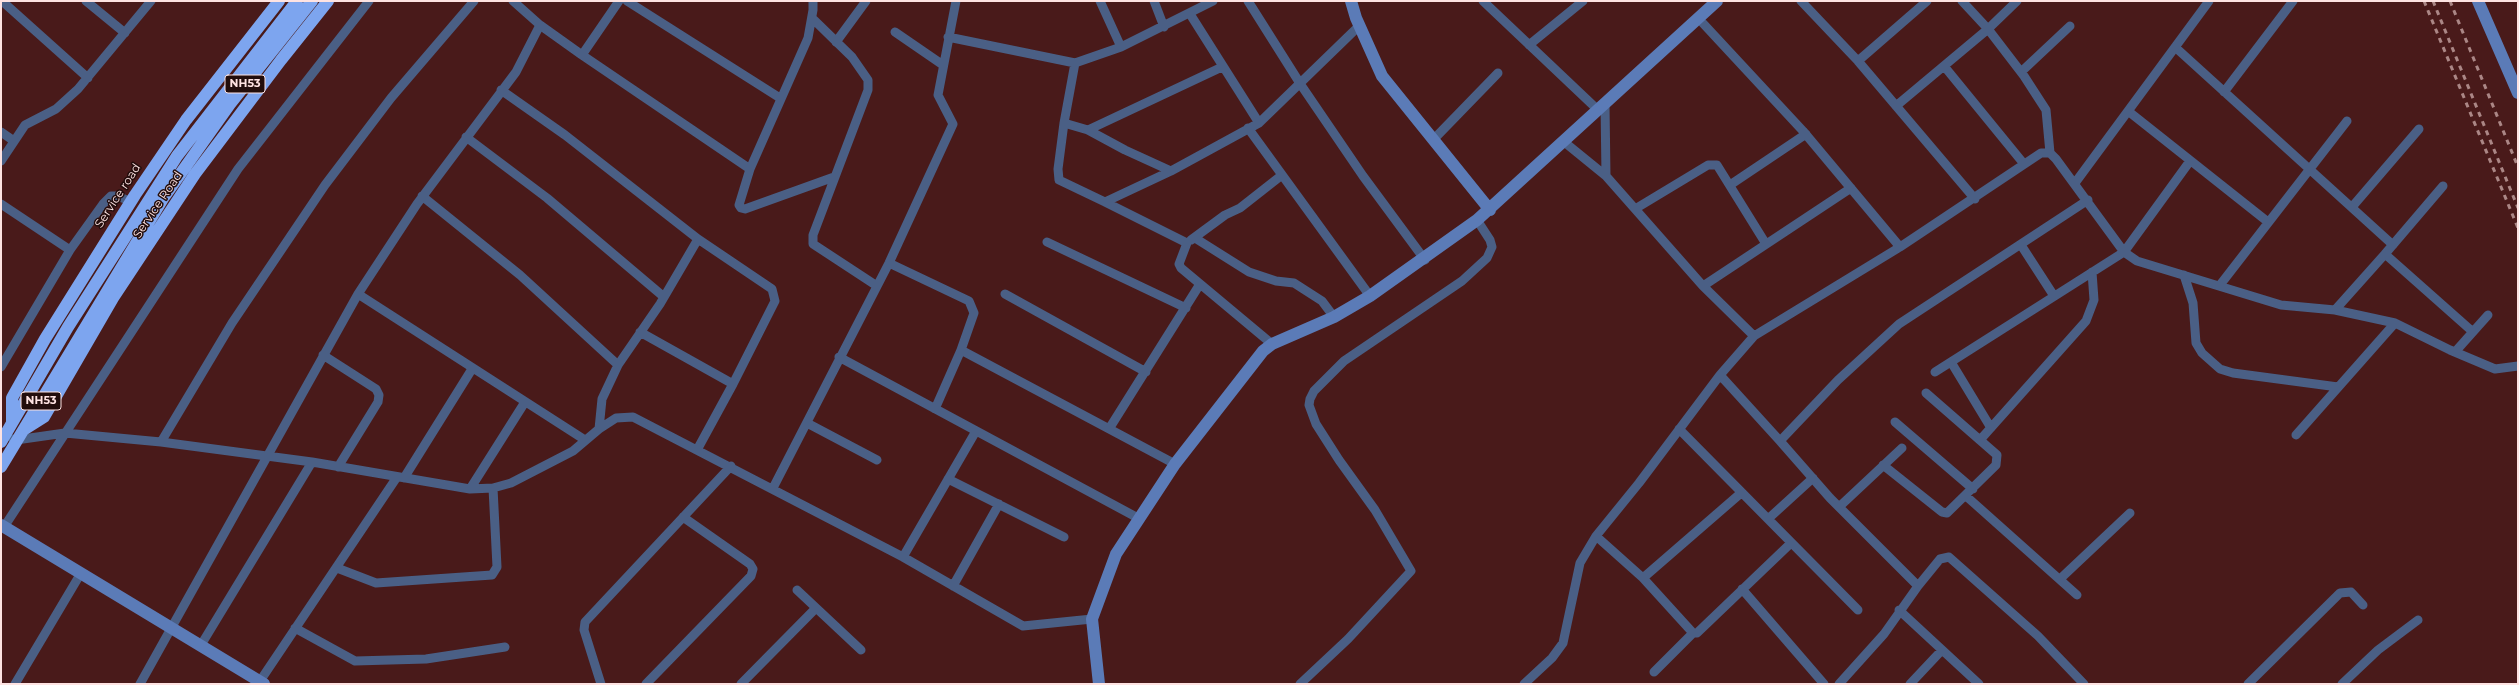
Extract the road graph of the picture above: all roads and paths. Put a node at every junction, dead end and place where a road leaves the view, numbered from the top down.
1 (2, 1) edge
2 (86, 1) edge
3 (151, 1) edge
4 (279, 1) edge
5 (297, 1) edge
6 (312, 1) edge
7 (328, 1) edge
8 (369, 1) edge
9 (474, 1) edge
10 (513, 1) edge
11 (619, 1) edge
12 (627, 1) edge
13 (813, 1) edge
14 (866, 1) edge
15 (956, 1) edge
16 (1100, 1) edge
17 (1154, 1) edge
18 (1213, 1) edge
19 (1248, 1) edge
20 (1351, 1) edge
21 (1483, 1) edge
22 (1582, 1) edge
23 (1717, 1) edge
24 (1801, 1) edge
25 (1927, 1) edge
26 (1962, 1) edge
27 (2017, 1) edge
28 (2209, 1) edge
29 (2293, 1) edge
30 (2478, 1) edge
31 (1190, 14) junction
32 (812, 18) junction
33 (1699, 19) junction
34 (540, 24) junction
35 (1359, 26) junction
36 (2070, 26) dead end
37 (1164, 27) junction
38 (1988, 29) junction
39 (895, 32) dead end
40 (125, 34) junction
41 (948, 37) junction
42 (836, 42) junction
43 (1529, 45) junction
44 (1121, 47) junction
45 (2175, 47) junction
46 (582, 55) junction
47 (1858, 61) junction
48 (1075, 63) junction
49 (943, 66) junction
50 (1944, 66) junction
51 (1222, 67) junction
52 (2021, 72) junction
53 (1498, 73) dead end
54 (88, 78) junction
55 (1301, 85) junction
56 (502, 90) junction
57 (2224, 92) junction
58 (2518, 93) edge
59 (780, 98) junction
60 (1896, 106) junction
61 (1601, 107) junction
62 (2128, 111) junction
63 (2347, 121) dead end
64 (1064, 123) junction
65 (1259, 123) junction
66 (1248, 128) junction
67 (2419, 129) dead end
68 (1088, 130) junction
69 (1, 132) edge
70 (1806, 134) junction
71 (466, 137) junction
72 (1433, 140) junction
73 (14, 141) junction
74 (1563, 141) junction
75 (2050, 153) junction
76 (1, 160) edge
77 (2190, 161) junction
78 (2024, 164) junction
79 (750, 168) junction
80 (2309, 170) junction
81 (1171, 171) junction
82 (1282, 175) junction
83 (1606, 176) junction
84 (834, 177) junction
85 (2075, 184) junction
86 (1730, 185) junction
87 (2443, 186) dead end
88 (1851, 188) junction
89 (422, 196) junction
90 (1975, 199) junction
91 (2088, 200) junction
92 (131, 202) junction
93 (1106, 202) junction
94 (1, 204) edge
95 (2352, 207) junction
96 (1635, 209) junction
97 (1490, 210) junction
98 (1478, 220) junction
99 (2268, 222) junction
100 (1195, 238) junction
101 (698, 239) junction
102 (1047, 242) dead end
103 (1187, 243) junction
104 (1766, 244) junction
105 (2021, 245) junction
106 (2392, 245) junction
107 (1900, 248) junction
108 (70, 250) junction
109 (2124, 252) junction
110 (2385, 254) junction
111 (1425, 260) junction
112 (889, 263) junction
113 (2092, 272) junction
114 (2184, 275) junction
115 (1200, 284) junction
116 (877, 286) junction
117 (1703, 286) junction
118 (2220, 286) junction
119 (358, 294) junction
120 (1005, 294) dead end
121 (1370, 296) junction
122 (2054, 296) junction
123 (664, 297) junction
124 (1186, 308) junction
125 (2335, 310) junction
126 (2488, 315) dead end
127 (1334, 317) junction
128 (2396, 323) junction
129 (640, 332) junction
130 (2473, 332) junction
131 (1754, 336) junction
132 (1272, 344) junction
133 (961, 350) junction
134 (2455, 352) junction
135 (323, 355) junction
136 (839, 357) junction
137 (1951, 362) junction
138 (618, 366) junction
139 (2518, 366) edge
140 (1, 367) edge
141 (472, 369) junction
142 (1146, 372) junction
143 (1936, 372) dead end
144 (1720, 375) junction
145 (733, 384) junction
146 (2338, 387) junction
147 (1926, 393) dead end
148 (525, 402) junction
149 (935, 409) junction
150 (12, 422) junction
151 (1895, 422) dead end
152 (807, 424) junction
153 (1991, 428) junction
154 (599, 429) junction
155 (1109, 429) junction
156 (1679, 429) junction
157 (24, 430) junction
158 (976, 431) junction
159 (65, 433) junction
160 (2296, 435) dead end
161 (2, 437) edge
162 (16, 440) junction
163 (585, 440) junction
164 (1980, 440) junction
165 (1780, 441) junction
166 (161, 442) junction
167 (1902, 448) dead end
168 (697, 450) junction
169 (268, 457) junction
170 (877, 460) dead end
171 (312, 462) junction
172 (1174, 464) junction
173 (1883, 465) junction
174 (731, 466) junction
175 (1, 467) edge
176 (338, 467) junction
177 (400, 477) junction
178 (1813, 478) junction
179 (948, 479) junction
180 (493, 488) junction
181 (773, 488) junction
182 (470, 489) junction
183 (1973, 489) junction
184 (1742, 493) junction
185 (1966, 496) junction
186 (999, 504) junction
187 (1839, 507) junction
188 (2130, 513) dead end
189 (683, 517) junction
190 (1138, 518) junction
191 (1768, 519) junction
192 (3, 526) edge
193 (1596, 536) junction
194 (1064, 537) dead end
195 (1791, 543) junction
196 (903, 557) junction
197 (337, 568) junction
198 (81, 573) junction
199 (1643, 578) junction
200 (2060, 579) junction
201 (953, 586) junction
202 (1918, 586) junction
203 (1742, 589) junction
204 (797, 590) dead end
205 (2078, 594) dead end
206 (2363, 605) dead end
207 (816, 608) junction
208 (1858, 610) dead end
209 (1899, 610) junction
210 (1092, 619) junction
211 (2418, 620) dead end
212 (171, 628) junction
213 (295, 628) junction
214 (1693, 633) junction
215 (200, 645) junction
216 (505, 647) dead end
217 (861, 650) dead end
218 (1942, 650) junction
219 (1654, 672) dead end
220 (260, 683) edge
221 (15, 684) edge
222 (140, 684) edge
223 (601, 684) edge
224 (646, 684) edge
225 (741, 684) edge
226 (1099, 684) edge
227 (1300, 684) edge
228 (1524, 684) edge
229 (1824, 684) edge
230 (1838, 684) edge
231 (1910, 684) edge
232 (1979, 684) edge
233 (2084, 684) edge
234 (2248, 684) edge
235 (2342, 684) edge

1 - 54 street
2 - 40 street
3 - 40 street
4 - 92 highway, Service road
5 - 150 highway, NH53
6 - 157 highway, NH53
7 - 157 highway, Service Road
8 - 159 street
9 - 166 street
10 - 34 street
11 - 46 street
12 - 59 street
13 - 32 street
14 - 42 street
15 - 41 street
16 - 44 street
17 - 37 street
18 - 31 street
19 - 55 street
20 - 35 main road
21 - 43 street
22 - 43 street
23 - 33 main road
24 - 47 street
25 - 47 street
26 - 38 street
27 - 38 street
28 - 45 street
29 - 57 street
30 - 58 main road
31 - 37 street
31 - 51 street
32 - 42 street
32 - 59 street
33 - 61 main road
33 - 70 street
34 - 46 street
34 - 56 street
35 - 55 street
35 - 72 main road
36 - 52 street
37 - 44 street
38 - 50 street
38 - 52 street
39 - 49 street
40 - 54 street
41 - 48 street
41 - 49 street
42 - 84 street
43 - 61 street
44 - 48 street
45 - 57 street
45 - 62 street
46 - 79 street
47 - 60 street
48 - 64 street
49 - 112 street
50 - 60 street
50 - 78 street
51 - 65 street
51 - 68 street
52 - 75 street
53 - 72 street
54 - 73 street
55 - 65 street
55 - 111 street
56 - 71 street
56 - 101 street
57 - 80 street
59 - 79 street
60 - 90 street
61 - 74 main road
61 - 83 street
62 - 77 street
62 - 85 street
63 - 80 street
64 - 68 street
64 - 93 street
65 - 66 street
66 - 81 street
66 - 82 street
67 - 95 street
68 - 81 street
69 - 73 street
70 - 86 street
70 - 88 street
71 - 89 street
71 - 123 street
72 - 97 main road
73 - 76 street
74 - 83 street
74 - 97 main road
75 - 78 street
75 - 85 street
77 - 99 street
77 - 109 street
78 - 90 street
79 - 84 street
80 - 95 street
80 - 99 street
81 - 93 street
82 - 100 street
82 - 121 street
83 - 96 street
84 - 116 street
85 - 91 street
86 - 96 street
86 - 104 street
87 - 106 street
88 - 104 street
88 - 107 street
89 - 119 street
89 - 138 street
90 - 107 street
91 - 105 street
91 - 109 street
92 - 108 street
92 - 150 highway, Service road
93 - 103 street
94 - 108 street
95 - 106 street
96 - 117 street
97 - 98 main road
98 - 111 main road
98 - 227 street
99 - 118 street
100 - 103 street
100 - 127 street
101 - 123 street
101 - 145 street
102 - 124 street
103 - 115 street
104 - 117 street
105 - 122 street
105 - 165 street
106 - 110 street
107 - 131 street
108 - 140 street
109 - 113 street
109 - 114 street
110 - 125 street
110 - 130 street
111 - 121 main road
112 - 116 street
112 - 133 street
113 - 122 street
113 - 153 street
114 - 118 street
114 - 146 street
115 - 124 street
115 - 132 street
116 - 136 street
117 - 131 street
118 - 125 street
119 - 135 street
119 - 141 street
120 - 142 street
121 - 127 main road
122 - 137 street
123 - 129 street
124 - 142 street
125 - 128 street
126 - 130 street
127 - 132 main road
128 - 134 street
128 - 146 street
129 - 138 street
129 - 145 street
130 - 134 street
131 - 144 street
132 - 172 main road
133 - 149 street
133 - 155 street
134 - 139 street
135 - 169 street
135 - 176 street
136 - 149 street
136 - 152 street
137 - 143 street
137 - 153 street
138 - 154 street
141 - 148 street
141 - 177 street
142 - 155 street
144 - 156 street
144 - 165 street
145 - 168 street
146 - 160 street
147 - 164 street
148 - 163 street
148 - 182 street
149 - 158 street
150 - 161 highway, NH53
151 - 183 street
152 - 170 street
152 - 181 street
153 - 164 street
154 - 163 street
154 - 168 street
155 - 172 street
156 - 184 street
156 - 193 street
157 - 162 highway, NH53
158 - 179 street
158 - 190 street
159 - 162 street
159 - 166 street
159 - 192 street
161 - 162 street
162 - 175 highway, NH53
163 - 180 street
164 - 183 street
165 - 178 street
166 - 169 street
167 - 173 street
168 - 174 street
169 - 171 street
169 - 212 street
171 - 176 street
171 - 215 street
172 - 190 main road
173 - 185 street
173 - 187 street
174 - 181 street
174 - 189 street
176 - 177 street
177 - 182 street
177 - 197 street
178 - 187 street
178 - 191 street
179 - 186 street
179 - 196 street
180 - 182 street
180 - 197 street
181 - 196 street
183 - 185 street
184 - 191 street
184 - 199 street
185 - 200 street
186 - 194 street
186 - 201 street
187 - 202 street
188 - 200 street
189 - 223 street
189 - 224 street
190 - 210 main road
191 - 195 street
192 - 198 main road
193 - 199 street
193 - 228 street
195 - 203 street
195 - 208 street
196 - 201 street
197 - 213 street
198 - 212 main road
198 - 221 street
199 - 214 street
200 - 205 street
201 - 210 street
202 - 209 street
202 - 233 street
203 - 214 street
203 - 229 street
204 - 207 street
206 - 234 street
207 - 217 street
207 - 225 street
209 - 218 street
209 - 230 street
210 - 226 main road
211 - 235 street
212 - 215 main road
212 - 222 street
213 - 216 street
213 - 220 street
214 - 219 street
215 - 220 main road
218 - 231 street
218 - 232 street

